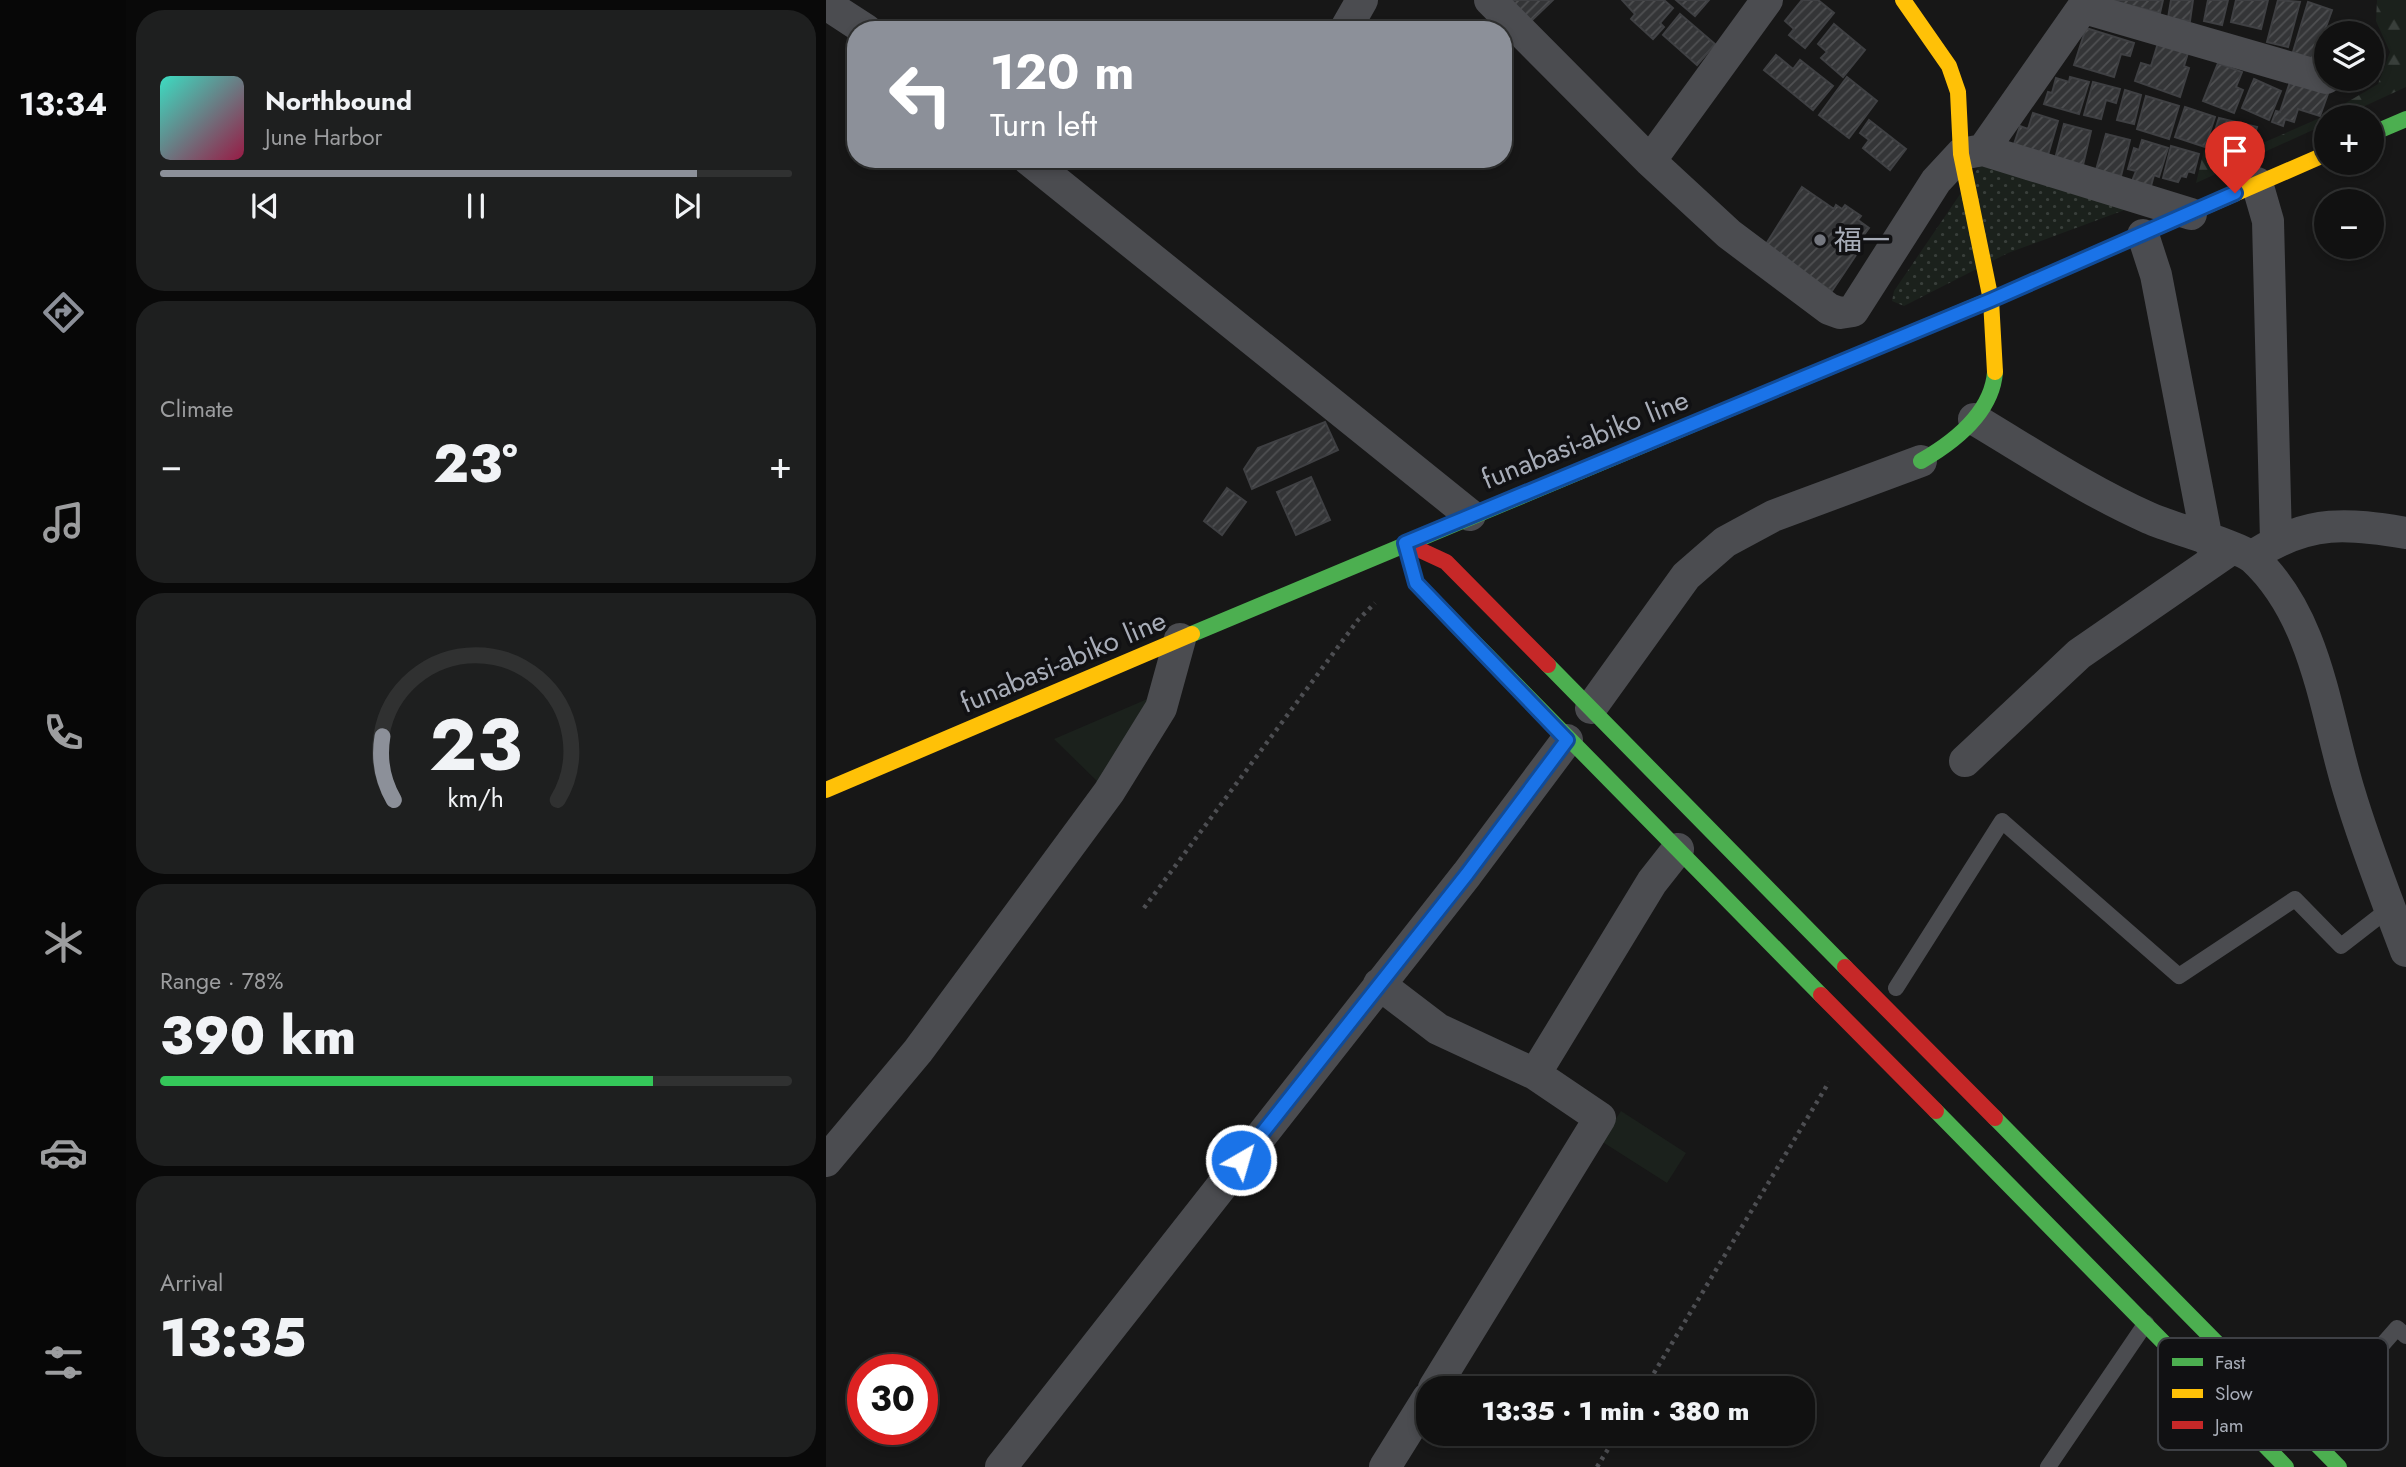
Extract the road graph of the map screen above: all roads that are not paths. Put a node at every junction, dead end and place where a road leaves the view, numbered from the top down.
1 (1362, 0) edge
2 (1489, 0) edge
3 (1767, 0) edge
4 (1903, 0) edge
5 (826, 4) edge
6 (2086, 4) edge
7 (852, 21) edge
8 (1350, 21) edge
9 (1510, 21) edge
10 (1512, 23) edge
11 (2314, 74) edge
12 (2406, 119) edge
13 (2384, 128) edge
14 (1972, 152) junction
15 (2314, 159) edge
16 (1650, 160) junction
17 (1039, 168) edge
18 (2257, 183) junction
19 (2191, 214) junction
20 (2143, 235) junction
21 (1991, 300) junction
22 (1974, 419) junction
23 (1921, 461) joint
24 (1470, 515) junction
25 (2406, 533) edge
26 (1405, 543) junction
27 (2241, 547) junction
28 (1181, 639) junction
29 (1591, 708) junction
30 (1567, 740) junction
31 (1965, 761) dead end
32 (826, 790) edge
33 (1678, 849) junction
34 (2390, 908) junction
35 (2406, 951) edge
36 (1379, 984) junction
37 (1896, 988) dead end
38 (1535, 1074) junction
39 (826, 1161) edge
40 (2157, 1308) junction
41 (2406, 1336) edge
42 (2181, 1338) edge
43 (2191, 1338) edge
44 (2388, 1338) edge
45 (1441, 1376) edge
46 (1416, 1417) edge
47 (2272, 1450) edge
48 (2320, 1450) edge
49 (1001, 1467) edge
50 (1385, 1467) edge
51 (2048, 1467) edge
52 (2286, 1467) edge
53 (2339, 1467) edge

1 - 8 street
2 - 9 street
3 - 16 street
4 - 14 street
5 - 7 street
6 - 11 street
6 - 14 street
10 - 16 street
12 - 13 street
14 - 16 street
14 - 19 street
14 - 21 street
15 - 18 street, funabasi-abiko line
17 - 24 street
18 - 19 street, funabasi-abiko line
18 - 27 street
19 - 20 street, funabasi-abiko line
20 - 21 street, funabasi-abiko line
20 - 27 street
21 - 22 street
21 - 24 street, funabasi-abiko line
22 - 23 street
22 - 27 street
23 - 29 street
24 - 26 street, funabasi-abiko line
25 - 27 street
26 - 28 street, funabasi-abiko line
26 - 29 street
26 - 30 street
27 - 31 street
27 - 34 street
28 - 32 street, funabasi-abiko line
28 - 39 street
29 - 40 street
30 - 33 street
30 - 36 street
33 - 38 street
33 - 40 street
34 - 35 street
34 - 37 lane
36 - 38 street
36 - 49 street
38 - 45 street
40 - 42 street
40 - 43 street
40 - 51 lane
41 - 44 lane
46 - 50 street
47 - 52 street
48 - 53 street

